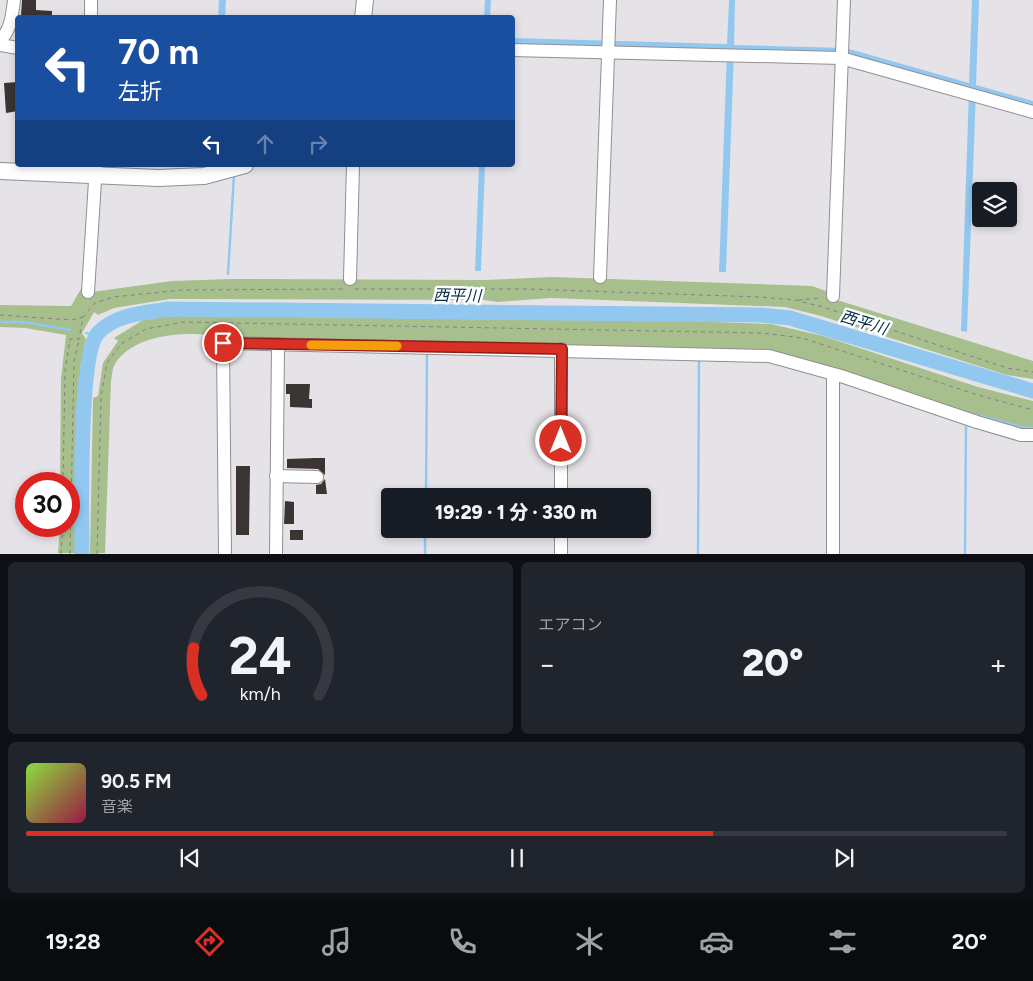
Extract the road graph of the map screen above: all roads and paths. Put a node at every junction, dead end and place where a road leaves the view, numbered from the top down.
1 (14, 0) edge
2 (91, 0) edge
3 (365, 0) edge
4 (610, 0) edge
5 (844, 0) edge
6 (91, 15) edge
7 (362, 15) edge
8 (0, 41) edge
9 (0, 45) edge
10 (15, 48) edge
11 (515, 50) edge
12 (608, 52) junction
13 (841, 58) junction
14 (1033, 112) edge
15 (238, 167) edge
16 (353, 167) edge
17 (95, 170) edge
18 (0, 171) edge
19 (600, 277) dead end
20 (350, 278) dead end
21 (88, 292) dead end
22 (833, 296) joint
23 (795, 300) junction
24 (0, 315) edge
25 (83, 317) junction
26 (79, 339) junction
27 (278, 344) junction
28 (562, 349) junction
29 (1033, 372) edge
30 (833, 376) junction
31 (1033, 435) edge
32 (63, 472) edge
33 (276, 476) junction
34 (317, 477) dead end
35 (561, 488) edge
36 (62, 537) edge
37 (561, 538) edge
38 (61, 554) edge
39 (70, 554) edge
40 (225, 554) edge
41 (276, 554) edge
42 (561, 554) edge
43 (833, 554) edge

1 - 8 street
2 - 6 street
3 - 7 main road
4 - 12 street
5 - 13 street
9 - 10 street
11 - 12 street
12 - 13 street
12 - 19 street
13 - 14 street
13 - 22 street
15 - 17 main road
16 - 20 street
17 - 18 main road
17 - 21 street
22 - 23 path
23 - 25 path
23 - 29 path
24 - 25 path
25 - 26 path
26 - 32 path
26 - 39 path
27 - 28 street
27 - 33 street
27 - 40 street
28 - 30 street
28 - 35 street
30 - 31 street
30 - 43 street
33 - 34 street
33 - 41 street
36 - 38 path
37 - 42 street

